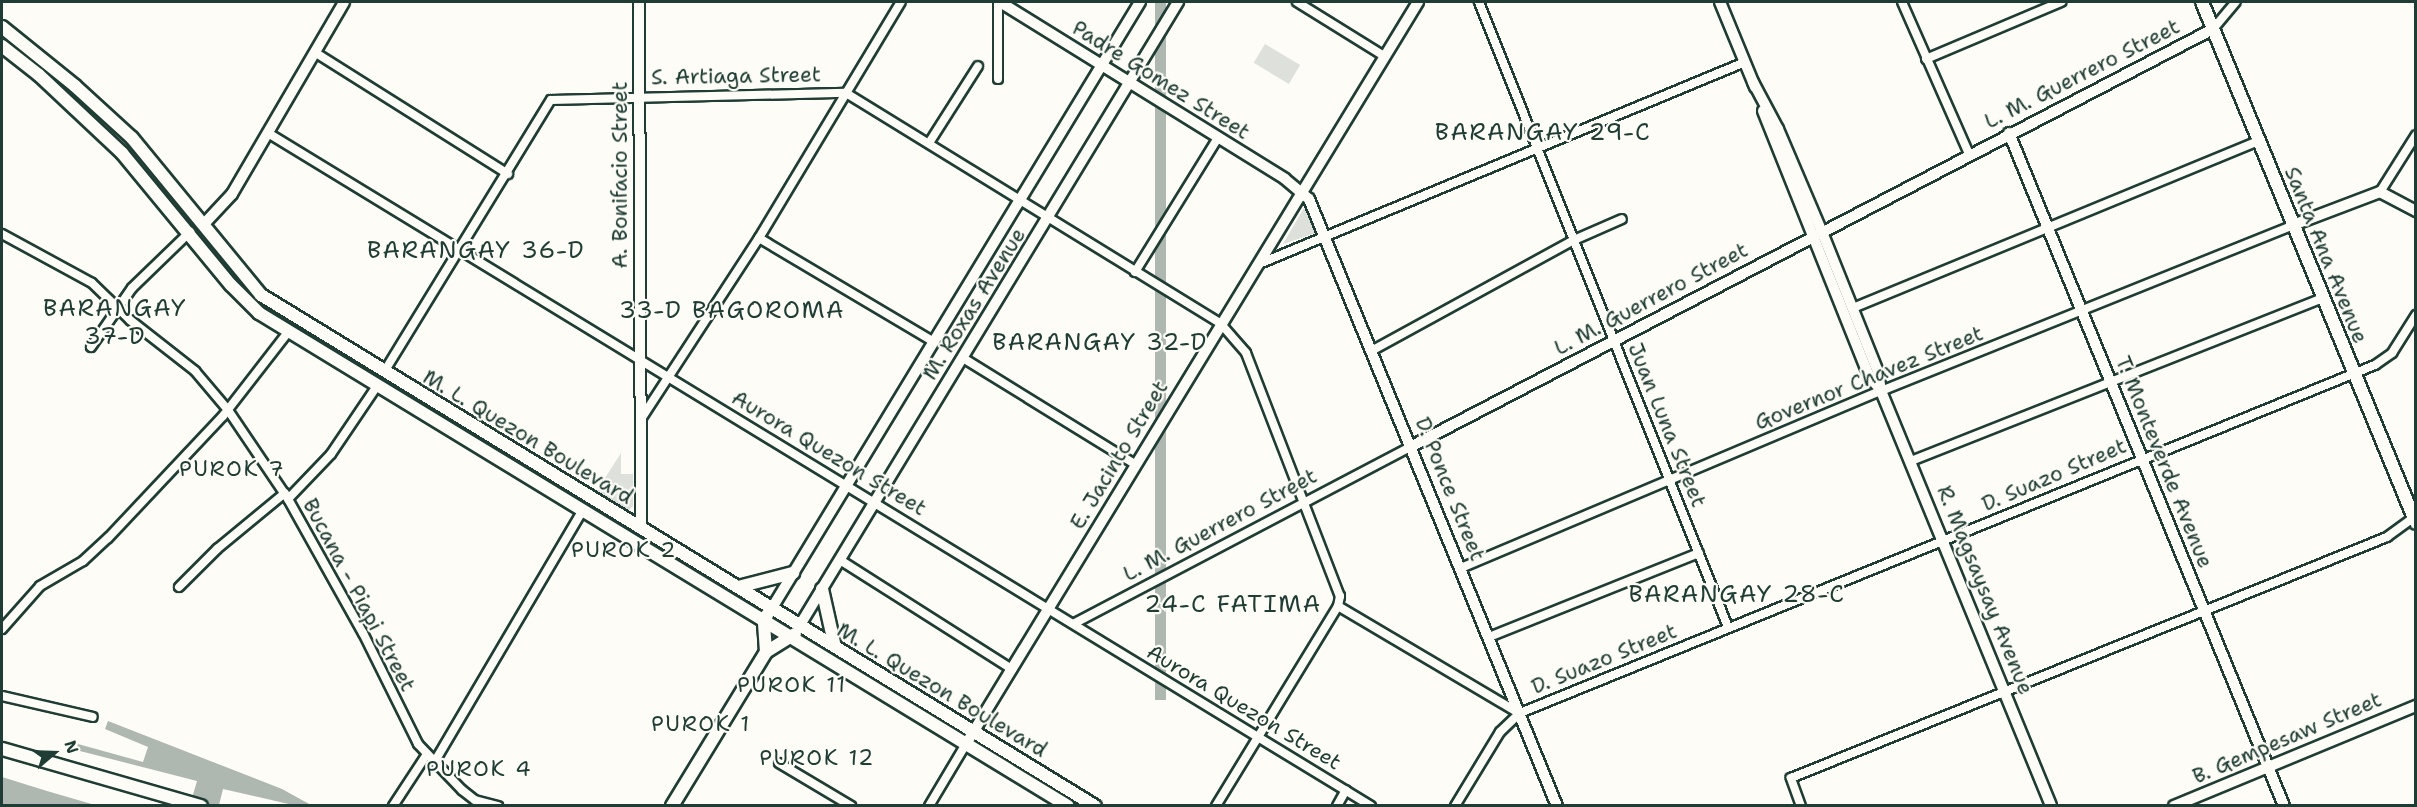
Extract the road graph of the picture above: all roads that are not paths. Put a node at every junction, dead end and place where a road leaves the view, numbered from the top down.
1 (344, 2) edge
2 (639, 2) edge
3 (901, 2) edge
4 (999, 2) edge
5 (1140, 2) edge
6 (1178, 2) edge
7 (1297, 2) edge
8 (1418, 2) edge
9 (1479, 2) edge
10 (1720, 2) edge
11 (1902, 2) edge
12 (2061, 2) edge
13 (2202, 2) edge
14 (2236, 2) edge
15 (2, 27) edge
16 (2213, 29) junction
17 (2, 46) edge
18 (316, 53) junction
19 (1384, 56) junction
20 (1926, 59) junction
21 (1745, 63) junction
22 (1101, 65) junction
23 (978, 66) dead end
24 (1122, 77) junction
25 (998, 80) dead end
26 (846, 93) junction
27 (639, 95) junction
28 (268, 133) junction
29 (2009, 133) junction
30 (2415, 135) edge
31 (1217, 139) junction
32 (2259, 141) junction
33 (929, 143) junction
34 (1538, 150) junction
35 (1969, 154) junction
36 (508, 174) junction
37 (1302, 191) junction
38 (2380, 192) junction
39 (1025, 203) junction
40 (2415, 211) edge
41 (1050, 218) junction
42 (1622, 219) dead end
43 (204, 224) junction
44 (2293, 225) junction
45 (2047, 227) junction
46 (190, 232) junction
47 (2, 234) edge
48 (1817, 234) junction
49 (1326, 236) junction
50 (759, 238) junction
51 (1574, 240) junction
52 (460, 250) junction
53 (1258, 264) junction
54 (1136, 272) junction
55 (2323, 298) junction
56 (118, 306) junction
57 (1853, 308) junction
58 (2081, 311) junction
59 (2415, 315) edge
60 (1221, 324) junction
61 (288, 331) junction
62 (1614, 340) junction
63 (934, 342) junction
64 (91, 347) dead end
65 (1373, 350) junction
66 (640, 358) junction
67 (963, 358) junction
68 (384, 372) junction
69 (2354, 373) junction
70 (669, 376) junction
71 (2110, 381) junction
72 (377, 386) junction
73 (1881, 391) junction
74 (228, 410) junction
75 (641, 420) junction
76 (1412, 446) junction
77 (2141, 458) junction
78 (1911, 461) junction
79 (1136, 465) junction
80 (1670, 481) junction
81 (846, 485) junction
82 (287, 496) junction
83 (875, 502) junction
84 (1306, 502) junction
85 (582, 511) junction
86 (2415, 518) edge
87 (641, 529) junction
88 (1943, 540) junction
89 (1699, 553) junction
90 (840, 560) junction
91 (1461, 568) junction
92 (793, 573) junction
93 (179, 586) dead end
94 (738, 587) junction
95 (822, 589) junction
96 (1338, 606) junction
97 (1050, 607) junction
98 (772, 608) junction
99 (2204, 610) junction
100 (764, 620) junction
101 (1075, 623) junction
102 (800, 625) junction
103 (1728, 627) junction
104 (2, 629) edge
105 (1489, 637) junction
106 (792, 638) junction
107 (835, 648) junction
108 (766, 652) junction
109 (1012, 669) junction
110 (2005, 692) junction
111 (2, 696) edge
112 (2415, 706) edge
113 (1520, 713) junction
114 (93, 717) dead end
115 (1258, 737) junction
116 (970, 738) junction
117 (2, 749) edge
118 (427, 754) junction
119 (435, 761) junction
120 (779, 763) dead end
121 (2268, 765) junction
122 (1346, 790) junction
123 (201, 806) edge
124 (393, 806) edge
125 (498, 806) edge
126 (672, 806) edge
127 (851, 806) edge
128 (929, 806) edge
129 (1068, 806) edge
130 (1095, 806) edge
131 (1216, 806) edge
132 (1337, 806) edge
133 (1371, 806) edge
134 (1455, 806) edge
135 (1557, 806) edge
136 (1801, 806) edge
137 (2051, 806) edge
138 (2174, 806) edge
139 (2284, 806) edge

1 - 18 street
2 - 27 street, A. Bonifacio Street
3 - 26 street
4 - 22 street, Padre Gomez Street
4 - 25 street
5 - 22 street, M. Roxas Avenue
6 - 24 street, M. Roxas Avenue
7 - 19 street
8 - 19 street, E. Jacinto Street
9 - 34 street, Juan Luna Street
10 - 21 street, R. Magsaysay Avenue
11 - 20 street
12 - 20 street
13 - 16 main road, Santa Ana Avenue
14 - 16 street, L. M. Guerrero Street
15 - 43 main road, M. L. Quezon Boulevard
16 - 29 street, L. M. Guerrero Street
16 - 32 main road, Santa Ana Avenue
17 - 46 main road, M. L. Quezon Boulevard
18 - 28 street
18 - 36 street
19 - 37 street, E. Jacinto Street
20 - 35 street
21 - 34 street
21 - 48 street, R. Magsaysay Avenue
22 - 24 street, Padre Gomez Street
22 - 39 street, M. Roxas Avenue
23 - 33 street
24 - 31 street, Padre Gomez Street
24 - 41 street, M. Roxas Avenue
26 - 27 street, S. Artiaga Street
26 - 33 street
26 - 50 street
27 - 36 street, S. Artiaga Street
27 - 66 street, A. Bonifacio Street
28 - 43 street
28 - 52 street, Aurora Quezon Street
29 - 35 street, L. M. Guerrero Street
29 - 45 street, T. Monteverde Avenue
30 - 38 street
31 - 37 street, Padre Gomez Street
31 - 54 street
32 - 44 main road, Santa Ana Avenue
32 - 45 street
33 - 39 street
34 - 49 street
34 - 51 street, Juan Luna Street
35 - 48 street, L. M. Guerrero Street
36 - 52 street, S. Artiaga Street
37 - 49 street, D. Ponce Street
37 - 53 street, E. Jacinto Street
38 - 40 street
38 - 44 street
39 - 41 street
39 - 63 street, M. Roxas Avenue
41 - 54 street
41 - 67 street, M. Roxas Avenue
42 - 51 street
43 - 68 main road, M. L. Quezon Boulevard
44 - 55 main road, Santa Ana Avenue
44 - 58 street, Governor Chavez Street
45 - 57 street
45 - 58 street, T. Monteverde Avenue
46 - 56 street
46 - 61 main road, M. L. Quezon Boulevard
47 - 56 street, Bucana - Piapi Street
48 - 57 street, R. Magsaysay Avenue
48 - 62 street, L. M. Guerrero Street
48 - 73 street, R. Magsaysay Avenue
49 - 53 street
49 - 65 street, D. Ponce Street
50 - 63 street
50 - 70 street
51 - 62 street, Juan Luna Street
51 - 65 street
52 - 66 street, Aurora Quezon Street
52 - 68 street, S. Artiaga Street
53 - 60 street, E. Jacinto Street
54 - 60 street
55 - 69 main road, Santa Ana Avenue
55 - 71 street
56 - 64 street
56 - 74 street, Bucana - Piapi Street
57 - 73 street, R. Magsaysay Avenue
58 - 71 street, T. Monteverde Avenue
58 - 73 street, Governor Chavez Street
59 - 69 street, D. Suazo Street
60 - 79 street, E. Jacinto Street
60 - 84 street
61 - 72 main road, M. L. Quezon Boulevard
61 - 74 street
62 - 76 street, L. M. Guerrero Street
62 - 80 street, Juan Luna Street
63 - 81 street, M. Roxas Avenue
65 - 76 street, D. Ponce Street
66 - 70 street, Aurora Quezon Street
66 - 75 street, A. Bonifacio Street
67 - 79 street
67 - 83 street, M. Roxas Avenue
68 - 87 main road, M. L. Quezon Boulevard
69 - 77 street, D. Suazo Street
69 - 86 main road, Santa Ana Avenue
70 - 75 street
70 - 81 street, Aurora Quezon Street
71 - 77 street, T. Monteverde Avenue
71 - 78 street
72 - 82 street
72 - 85 main road, M. L. Quezon Boulevard
73 - 78 street, R. Magsaysay Avenue
73 - 80 street, Governor Chavez Street
74 - 82 street, Bucana - Piapi Street
74 - 104 street
75 - 87 street, A. Bonifacio Street
76 - 84 street, L. M. Guerrero Street
76 - 91 street, D. Ponce Street
77 - 88 street, D. Suazo Street
77 - 99 street, T. Monteverde Avenue
78 - 88 street, R. Magsaysay Avenue
79 - 97 street, E. Jacinto Street
80 - 89 street, Juan Luna Street
80 - 91 street, Governor Chavez Street
81 - 83 street, Aurora Quezon Street
81 - 92 street, M. Roxas Avenue
82 - 93 street
82 - 118 street, Bucana - Piapi Street
83 - 90 street, M. Roxas Avenue
83 - 97 street, Aurora Quezon Street
84 - 96 street
84 - 101 street, L. M. Guerrero Street
85 - 100 main road, M. L. Quezon Boulevard
85 - 119 street
86 - 99 street
87 - 94 main road, M. L. Quezon Boulevard
88 - 103 street, D. Suazo Street
88 - 110 street, R. Magsaysay Avenue
89 - 103 street, Juan Luna Street
89 - 105 street
90 - 95 street, M. Roxas Avenue
90 - 109 street
91 - 105 street, D. Ponce Street
92 - 94 main road
92 - 98 street, M. Roxas Avenue
94 - 98 main road, M. L. Quezon Boulevard
95 - 102 street, M. Roxas Avenue
95 - 107 main road
96 - 113 street
96 - 115 street
97 - 101 street, Aurora Quezon Street
97 - 109 street, E. Jacinto Street
98 - 100 main road
98 - 102 main road, M. L. Quezon Boulevard
99 - 110 street
99 - 121 street, T. Monteverde Avenue
100 - 106 main road, M. L. Quezon Boulevard
100 - 108 main road
101 - 115 street, Aurora Quezon Street
102 - 106 main road
102 - 107 main road, M. L. Quezon Boulevard
103 - 113 street, D. Suazo Street
105 - 113 street, D. Ponce Street
106 - 108 main road
106 - 116 main road, M. L. Quezon Boulevard
107 - 116 main road, M. L. Quezon Boulevard
108 - 126 main road
109 - 116 street, E. Jacinto Street
110 - 136 street
110 - 137 street, R. Magsaysay Avenue
111 - 114 street
112 - 121 street, B. Gempesaw Street
113 - 134 street
113 - 135 street, D. Ponce Street
115 - 122 street, Aurora Quezon Street
115 - 131 street
116 - 128 street
116 - 129 main road, M. L. Quezon Boulevard
116 - 130 main road, M. L. Quezon Boulevard
117 - 123 main road
118 - 119 street, Bucana - Piapi Street
118 - 124 street
119 - 125 street, Bucana - Piapi Street
120 - 127 street
121 - 138 street, B. Gempesaw Street
121 - 139 street, T. Monteverde Avenue
122 - 132 street
122 - 133 street, Aurora Quezon Street

